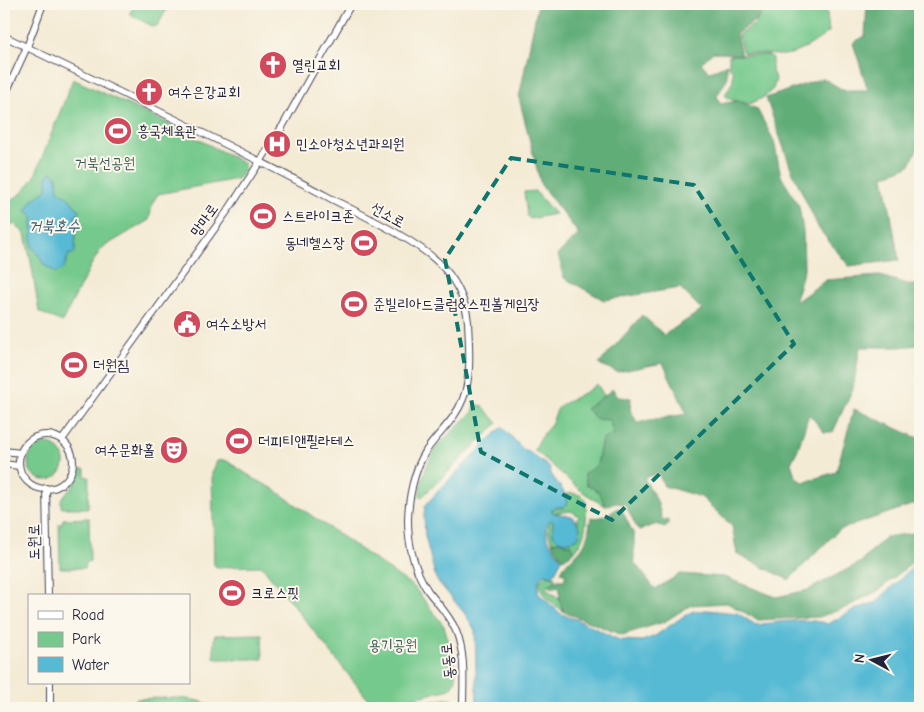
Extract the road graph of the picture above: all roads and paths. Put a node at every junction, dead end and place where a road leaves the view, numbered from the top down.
1 (42, 4) edge
2 (351, 4) edge
3 (4, 36) edge
4 (27, 47) junction
5 (4, 97) edge
6 (261, 162) junction
7 (62, 440) junction
8 (4, 451) edge
9 (21, 453) junction
10 (4, 464) edge
11 (20, 466) junction
12 (46, 488) junction
13 (428, 591) joint
14 (48, 594) edge
15 (50, 684) edge
16 (50, 708) edge
17 (463, 708) edge

1 - 4 street
2 - 6 street, 망마로
3 - 4 street, 선소로
4 - 5 street
4 - 6 street, 선소로
6 - 7 street, 망마로
6 - 13 street, 선소로
7 - 9 street
7 - 12 street
8 - 9 street
9 - 11 street
10 - 11 street
11 - 12 street
12 - 14 street, 도원로
13 - 17 street, 동동로
15 - 16 street

